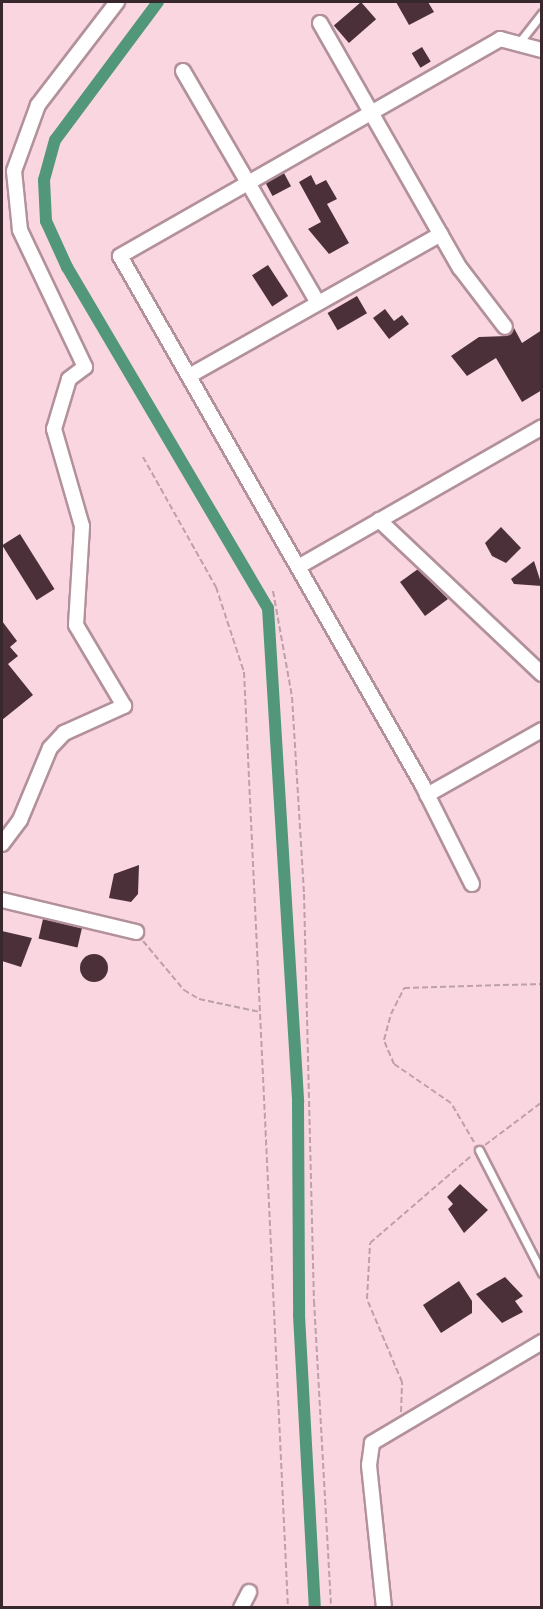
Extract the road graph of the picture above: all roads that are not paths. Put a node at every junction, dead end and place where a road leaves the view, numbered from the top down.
1 (117, 2) edge
2 (542, 13) edge
3 (320, 23) dead end
4 (518, 44) junction
5 (542, 51) edge
6 (183, 71) dead end
7 (371, 112) junction
8 (248, 183) junction
9 (441, 234) junction
10 (318, 303) junction
11 (505, 327) dead end
12 (189, 376) junction
13 (542, 427) edge
14 (379, 520) junction
15 (298, 567) junction
16 (542, 674) edge
17 (542, 730) edge
18 (427, 795) junction
19 (2, 844) edge
20 (472, 884) dead end
21 (2, 900) edge
22 (136, 932) road end
23 (478, 1150) road end
24 (542, 1273) edge
25 (542, 1342) edge
26 (249, 1592) dead end
27 (241, 1608) edge
28 (384, 1608) edge

1 - 19 street
2 - 4 lane
3 - 7 street
4 - 5 street
4 - 7 street
6 - 8 street
7 - 8 street
7 - 9 street
8 - 10 street
8 - 12 street
9 - 10 street
9 - 11 street
10 - 12 street
12 - 15 street
13 - 14 street
14 - 15 street
14 - 16 street
15 - 18 street
17 - 18 street
18 - 20 street
21 - 22 street
23 - 24 lane
25 - 28 street
26 - 27 street

